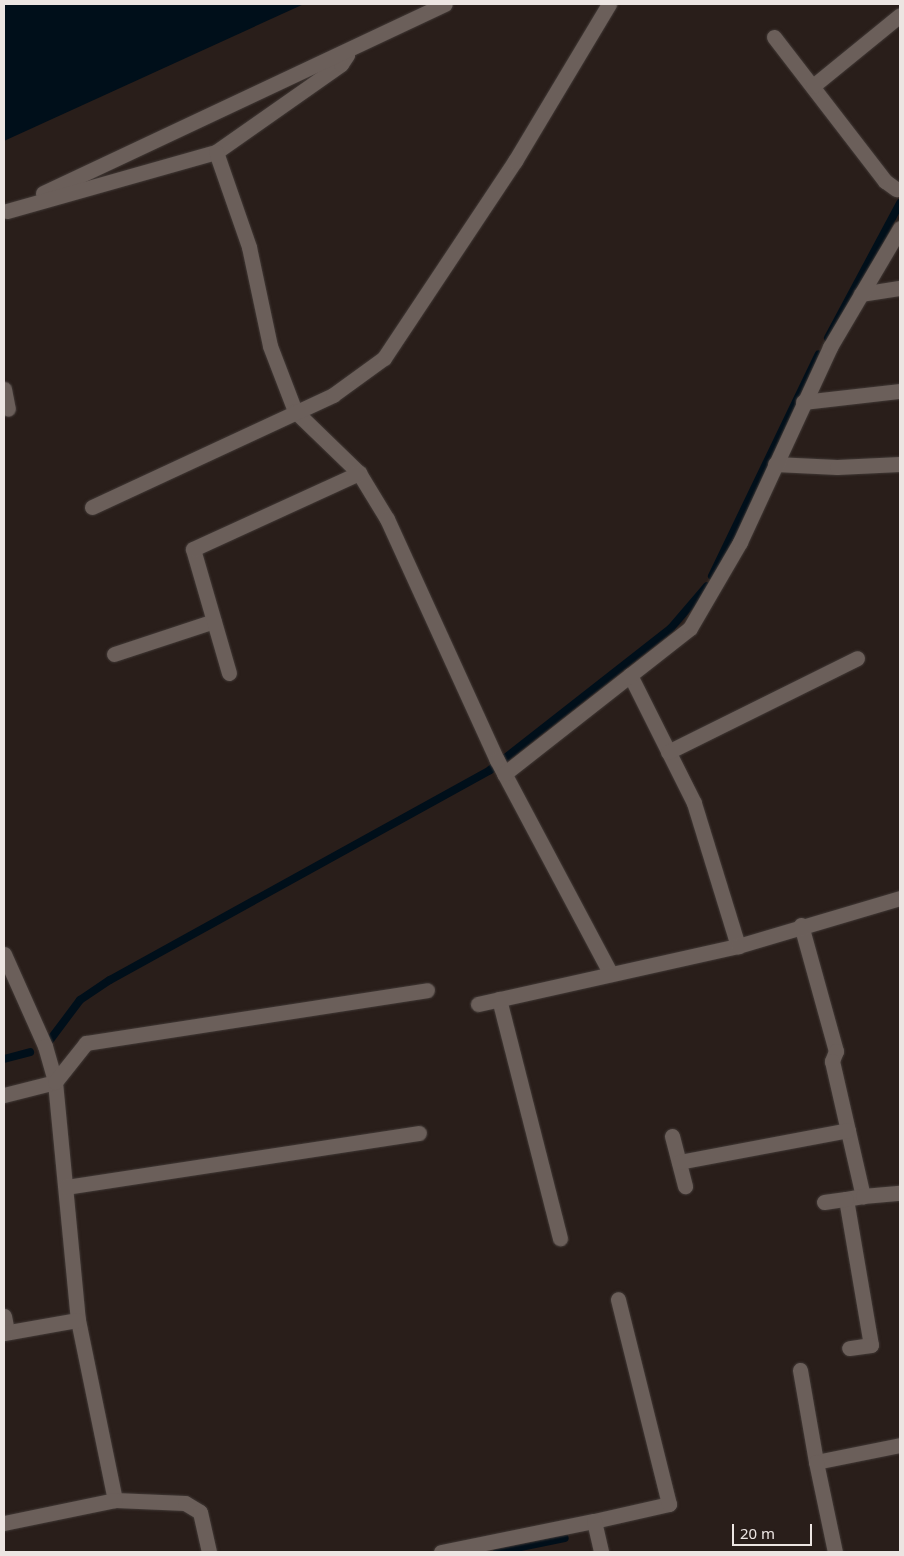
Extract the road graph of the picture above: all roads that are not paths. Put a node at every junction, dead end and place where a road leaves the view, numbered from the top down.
1 (445, 4) edge
2 (609, 4) edge
3 (900, 15) edge
4 (774, 37) dead end
5 (351, 49) junction
6 (813, 86) junction
7 (216, 152) junction
8 (896, 189) dead end
9 (5, 212) edge
10 (900, 228) edge
11 (900, 288) edge
12 (861, 294) junction
13 (4, 389) edge
14 (900, 390) edge
15 (803, 402) junction
16 (8, 410) dead end
17 (295, 411) junction
18 (775, 464) junction
19 (900, 464) edge
20 (359, 472) junction
21 (92, 507) dead end
22 (214, 622) junction
23 (114, 654) dead end
24 (857, 658) dead end
25 (229, 673) dead end
26 (630, 674) junction
27 (668, 752) junction
28 (504, 774) junction
29 (900, 898) edge
30 (801, 925) junction
31 (738, 946) junction
32 (4, 954) edge
33 (611, 974) junction
34 (427, 990) dead end
35 (500, 998) junction
36 (478, 1004) dead end
37 (55, 1082) junction
38 (4, 1095) edge
39 (848, 1130) junction
40 (419, 1133) dead end
41 (672, 1136) dead end
42 (679, 1162) junction
43 (685, 1186) dead end
44 (66, 1187) junction
45 (900, 1193) edge
46 (863, 1196) junction
47 (846, 1199) junction
48 (824, 1202) dead end
49 (560, 1238) dead end
50 (618, 1299) dead end
51 (4, 1316) edge
52 (78, 1320) junction
53 (5, 1332) edge
54 (849, 1348) dead end
55 (800, 1370) dead end
56 (900, 1445) edge
57 (816, 1462) junction
58 (115, 1500) junction
59 (594, 1521) junction
60 (4, 1523) edge
61 (209, 1552) edge
62 (442, 1552) edge
63 (601, 1552) edge
64 (834, 1552) edge

1 - 5 street
2 - 17 street
3 - 6 street
4 - 6 street
5 - 7 street
5 - 9 street
6 - 8 street
7 - 9 street
7 - 17 street
10 - 12 street
11 - 12 street
12 - 15 street
13 - 16 street
14 - 15 street
15 - 18 street
17 - 20 street
17 - 21 street
18 - 19 street
18 - 26 street
20 - 22 street
20 - 28 street
22 - 23 street
22 - 25 street
24 - 27 street
26 - 27 street
26 - 28 street
27 - 31 street
28 - 33 street
29 - 30 street
30 - 31 street
30 - 39 street
31 - 33 street
32 - 37 street
33 - 35 street
34 - 37 street
35 - 36 street
35 - 49 street
37 - 38 street
37 - 44 street
39 - 42 street
39 - 46 street
40 - 44 street
41 - 42 street
42 - 43 street
44 - 52 street
45 - 46 street
46 - 47 street
47 - 48 street
47 - 54 street
50 - 59 street
51 - 53 street
52 - 53 street
52 - 58 street
55 - 57 street
56 - 57 street
57 - 64 street
58 - 60 street
58 - 61 street
59 - 62 street
59 - 63 street

